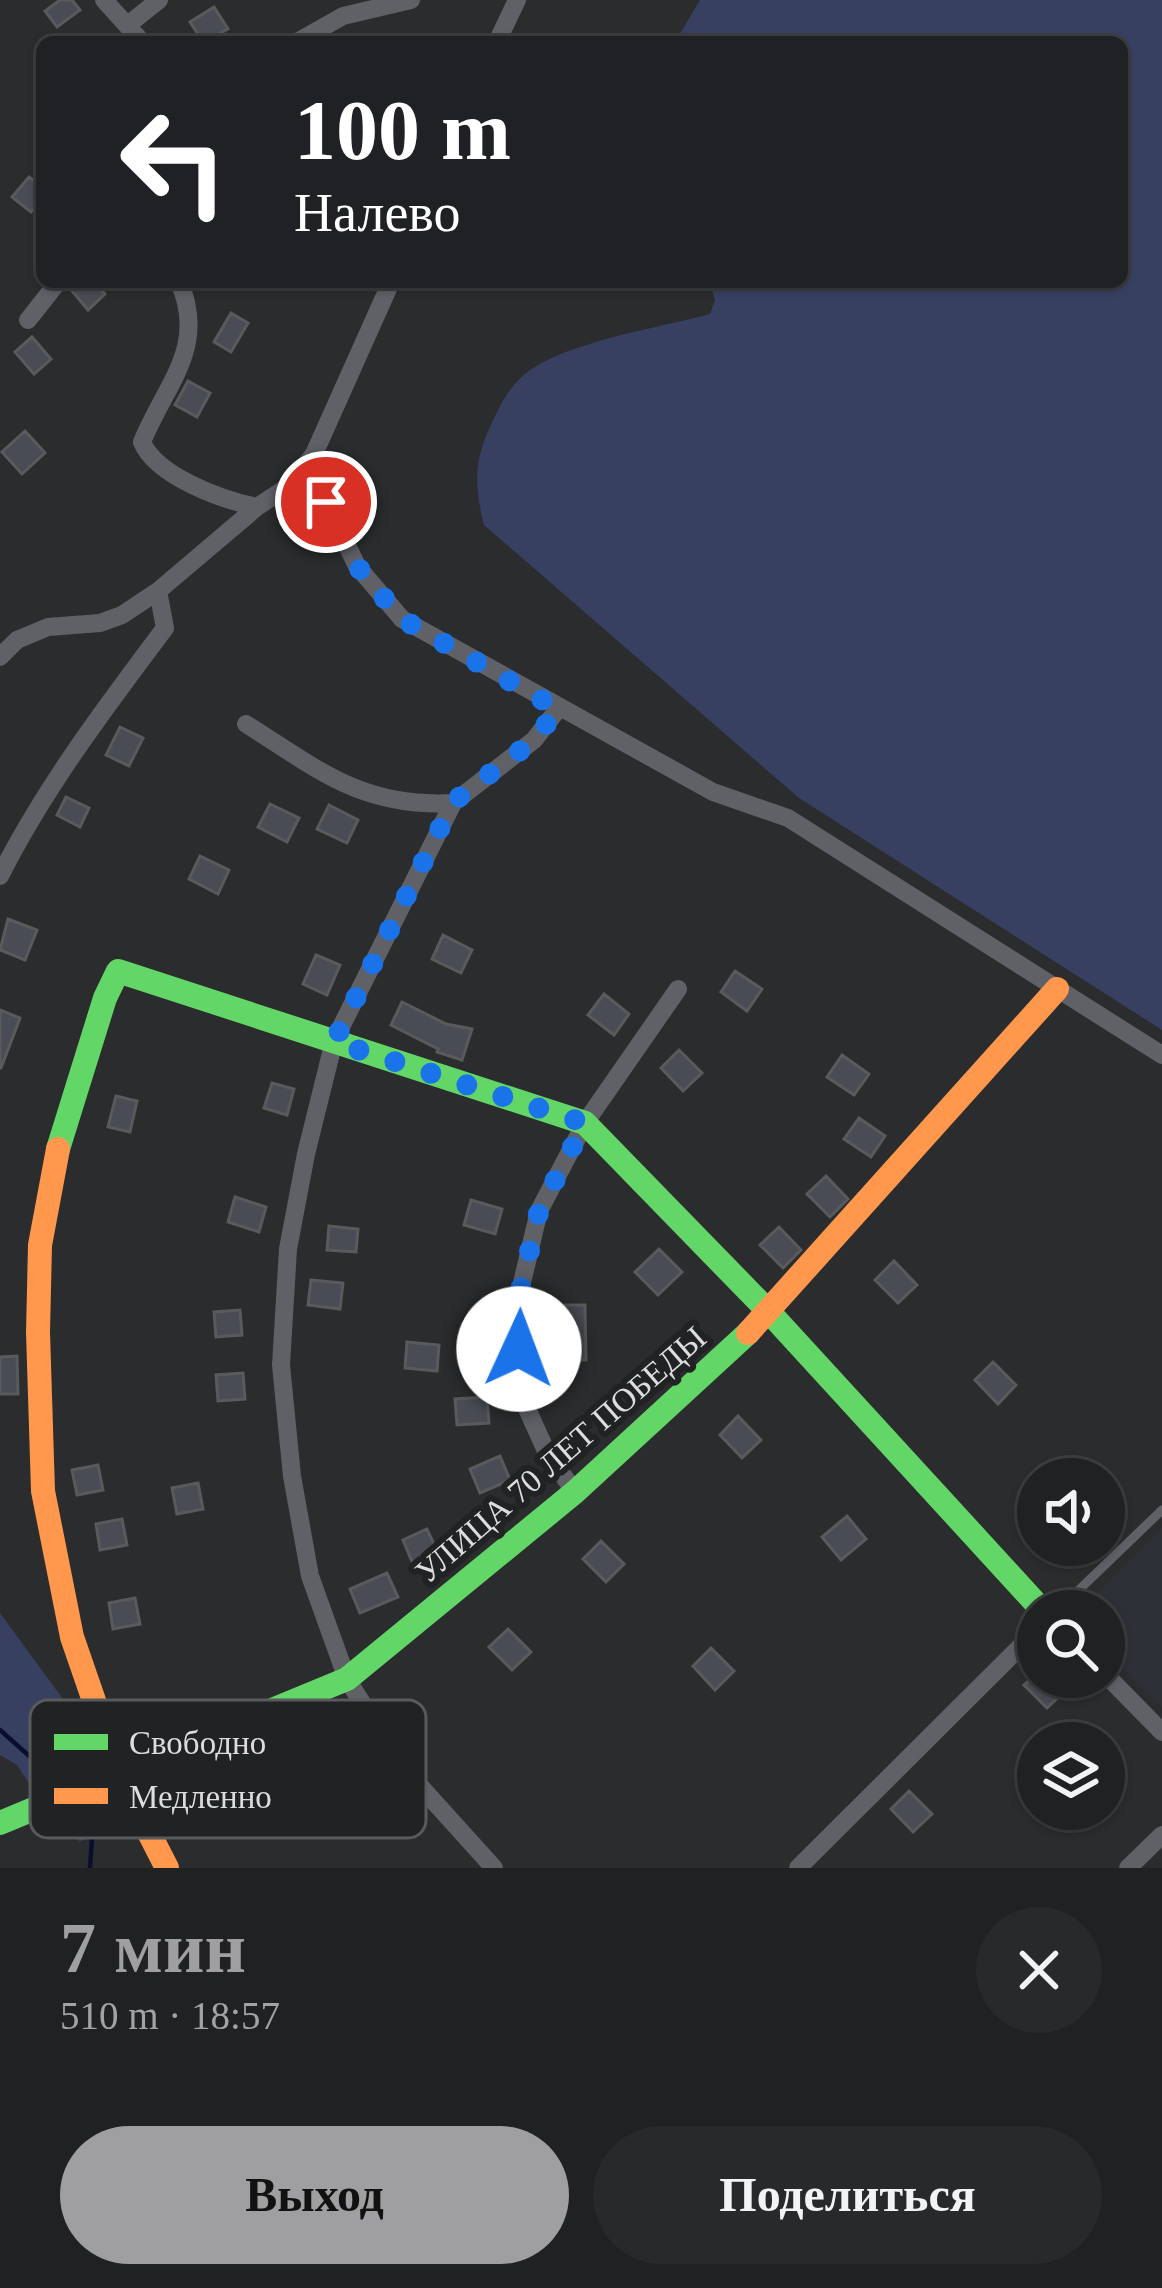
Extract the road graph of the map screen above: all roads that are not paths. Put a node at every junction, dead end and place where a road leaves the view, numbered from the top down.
1 (104, 0) edge
2 (159, 0) edge
3 (411, 0) edge
4 (517, 0) edge
5 (129, 24) junction
6 (138, 36) edge
7 (308, 36) edge
8 (500, 36) edge
9 (53, 288) edge
10 (182, 288) edge
11 (388, 288) edge
12 (28, 320) dead end
13 (314, 454) junction
14 (256, 507) junction
15 (158, 591) junction
16 (0, 657) edge
17 (558, 709) junction
18 (246, 724) dead end
19 (453, 802) junction
20 (0, 877) edge
21 (678, 989) dead end
22 (1057, 989) junction
23 (334, 1042) junction
24 (1162, 1055) edge
25 (585, 1123) junction
26 (770, 1313) junction
27 (575, 1492) junction
28 (1162, 1510) edge
29 (1024, 1590) edge
30 (1079, 1590) edge
31 (1017, 1650) edge
32 (347, 1678) junction
33 (1125, 1694) edge
34 (94, 1700) edge
35 (296, 1700) edge
36 (361, 1700) edge
37 (1162, 1732) edge
38 (426, 1793) edge
39 (30, 1811) edge
40 (0, 1823) edge
41 (1162, 1835) edge
42 (152, 1838) edge
43 (167, 1868) edge
44 (494, 1868) edge
45 (797, 1868) edge
46 (1128, 1868) edge

1 - 5 street
2 - 5 street
3 - 7 street
4 - 8 street
5 - 6 street
9 - 12 street
10 - 14 street
11 - 13 street
13 - 14 street
13 - 17 street
14 - 15 street
15 - 16 street
15 - 20 street
17 - 19 street
17 - 22 street
18 - 19 street
19 - 23 street
21 - 25 street
22 - 24 street
22 - 26 street, УЛИЦА 70 ЛЕТ ПОБЕДЫ
23 - 25 street
23 - 32 street
23 - 34 street
25 - 26 street
25 - 27 street
26 - 27 street, УЛИЦА 70 ЛЕТ ПОБЕДЫ
26 - 29 street
27 - 32 street, УЛИЦА 70 ЛЕТ ПОБЕДЫ
28 - 30 lane
31 - 45 street
32 - 35 street, УЛИЦА 70 ЛЕТ ПОБЕДЫ
32 - 36 street
33 - 37 street
38 - 44 street
39 - 40 street, УЛИЦА 70 ЛЕТ ПОБЕДЫ
41 - 46 street
42 - 43 street

